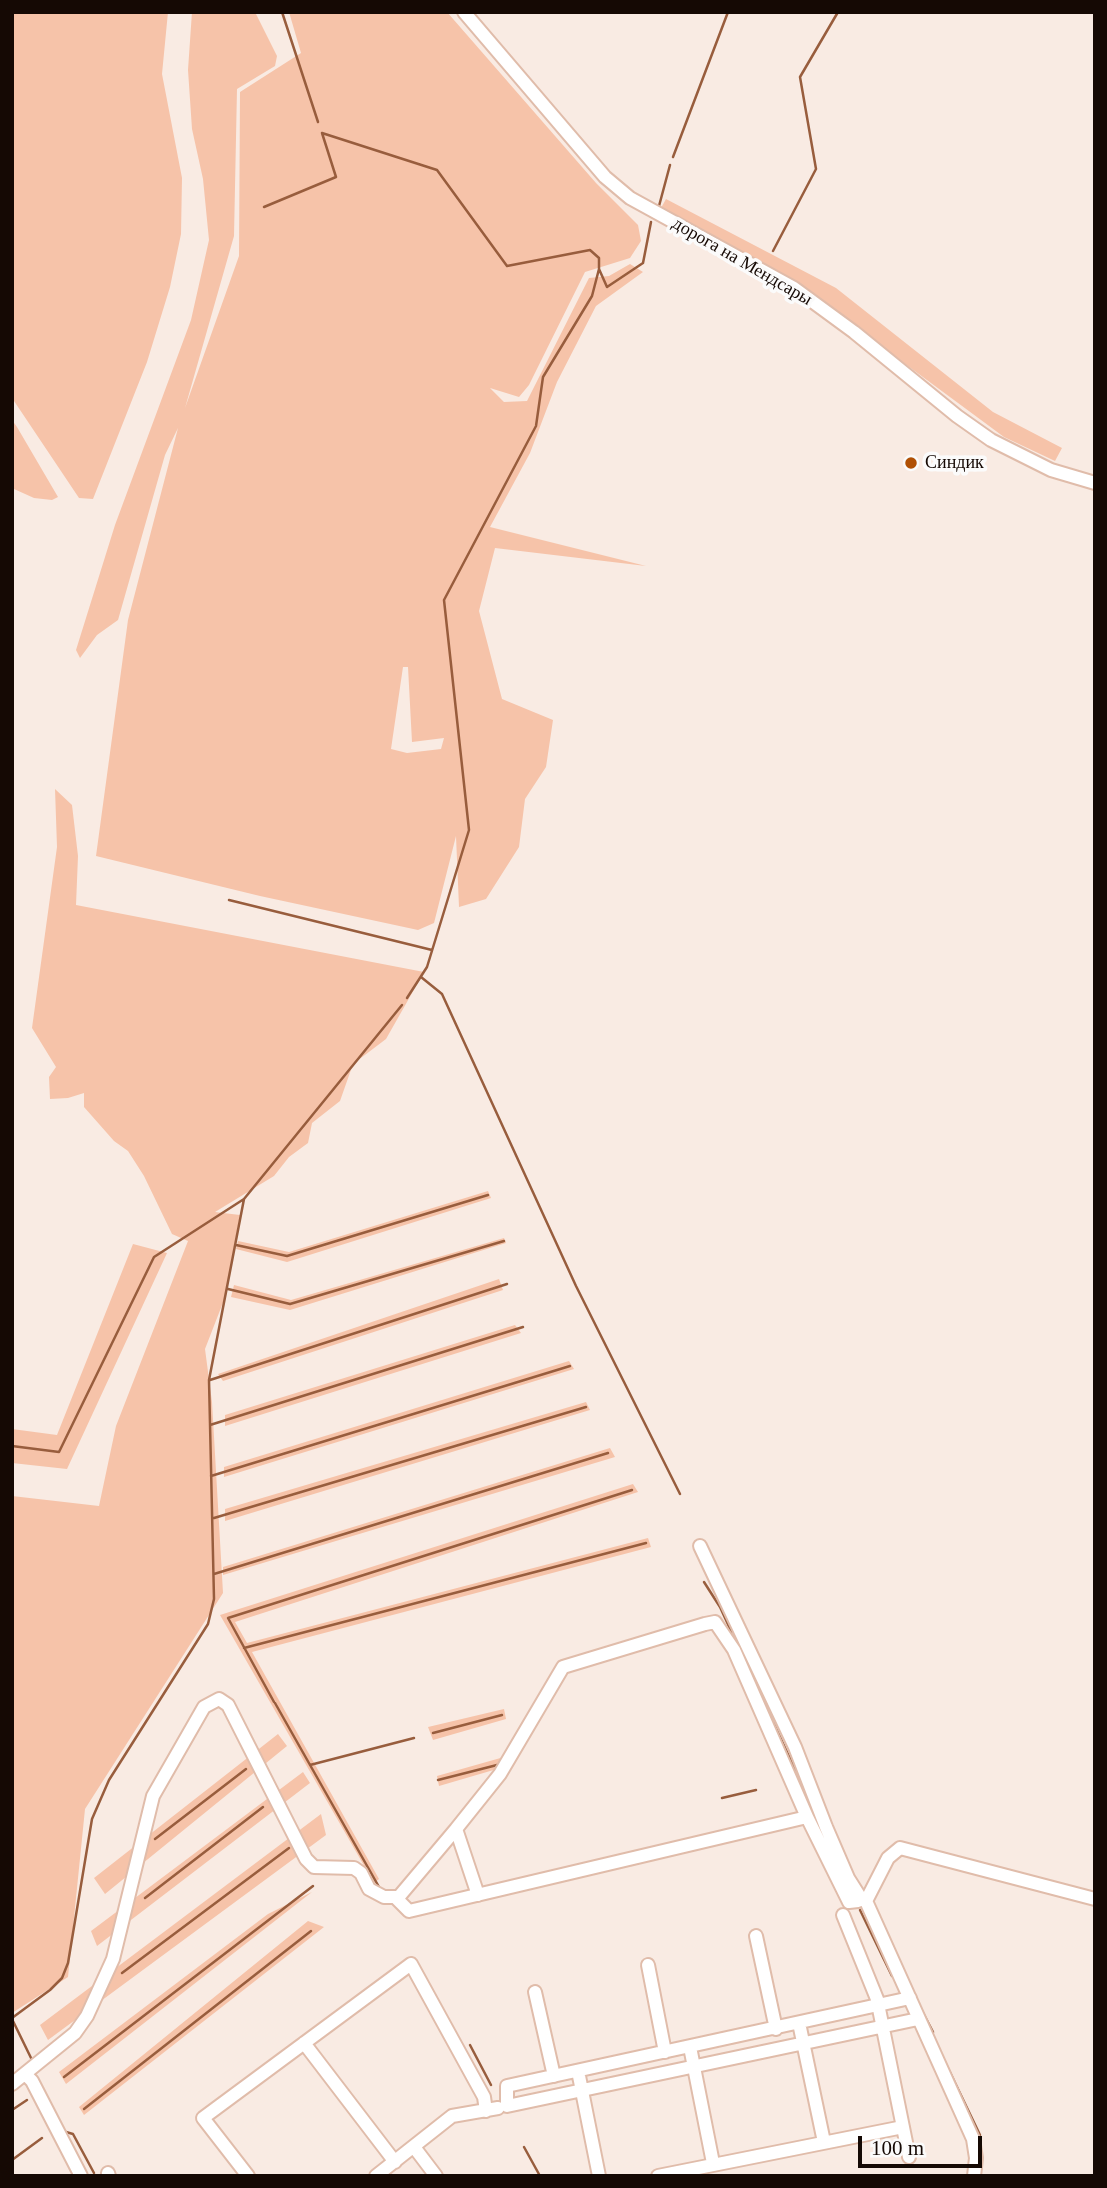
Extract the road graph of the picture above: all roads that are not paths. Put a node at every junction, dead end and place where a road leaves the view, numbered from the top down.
1 (464, 12) edge
2 (1095, 483) edge
3 (700, 1546) dead end
4 (807, 1817) junction
5 (456, 1829) junction
6 (478, 1895) junction
7 (398, 1897) junction
8 (863, 1899) junction
9 (1095, 1899) edge
10 (843, 1915) dead end
11 (756, 1936) dead end
12 (648, 1965) dead end
13 (535, 1992) dead end
14 (910, 1998) junction
15 (878, 2006) junction
16 (918, 2020) junction
17 (799, 2023) junction
18 (882, 2027) junction
19 (776, 2029) junction
20 (304, 2043) junction
21 (804, 2044) junction
22 (690, 2047) junction
23 (665, 2052) junction
24 (694, 2068) junction
25 (578, 2071) junction
26 (25, 2074) junction
27 (554, 2076) junction
28 (12, 2084) edge
29 (582, 2092) junction
30 (903, 2127) junction
31 (824, 2142) junction
32 (414, 2147) junction
33 (909, 2157) dead end
34 (395, 2162) junction
35 (713, 2163) junction
36 (81, 2176) edge
37 (248, 2176) edge
38 (376, 2176) edge
39 (436, 2176) edge
40 (599, 2176) edge
41 (658, 2176) edge
42 (974, 2176) edge

1 - 2 street, дорога на Мендсары
3 - 8 street
4 - 5 street
4 - 6 street
4 - 8 street
5 - 6 street
5 - 7 street
6 - 7 street
7 - 26 street
8 - 9 street
8 - 14 street
10 - 15 street
11 - 19 street
12 - 23 street
13 - 27 street
14 - 15 street
14 - 16 street
15 - 17 street
15 - 18 street
16 - 18 street
16 - 42 street
17 - 19 street
17 - 21 street
18 - 21 street
18 - 30 street
19 - 22 street
20 - 32 street
20 - 34 street
20 - 37 street
21 - 24 street
21 - 31 street
22 - 23 street
22 - 24 street
23 - 25 street
24 - 29 street
24 - 35 street
25 - 27 street
25 - 29 street
26 - 28 street
26 - 36 street
27 - 29 street
29 - 40 street
30 - 31 street
30 - 33 street
31 - 35 street
32 - 34 street
32 - 39 street
34 - 38 street
35 - 41 street

